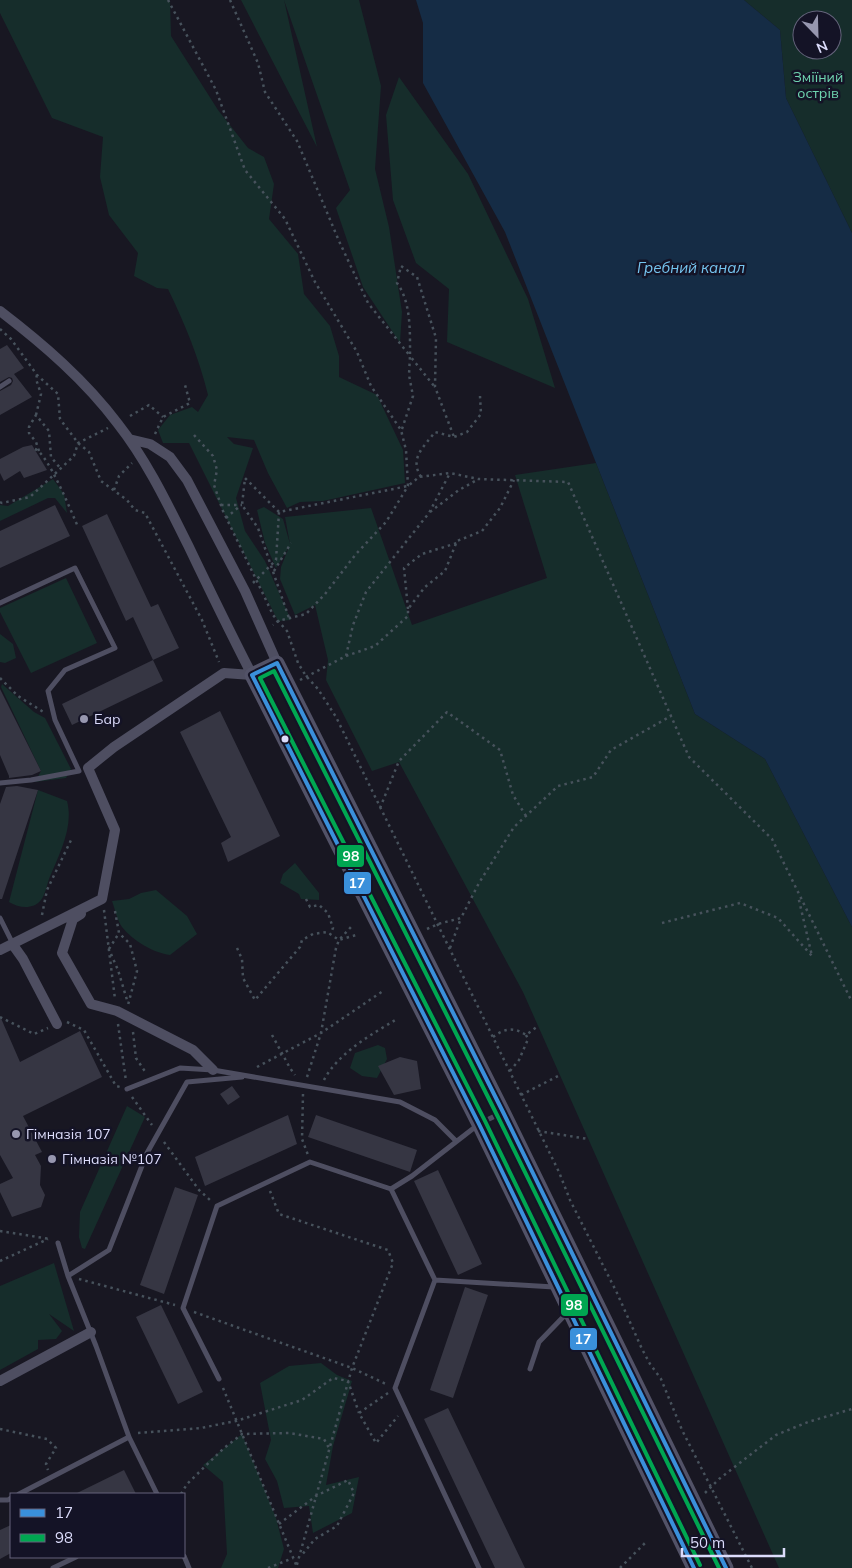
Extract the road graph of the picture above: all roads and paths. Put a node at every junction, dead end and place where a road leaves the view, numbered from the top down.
1 (168, 0) edge
2 (230, 0) edge
3 (0, 312) edge
4 (0, 329) edge
5 (410, 356) junction
6 (37, 374) junction
7 (9, 381) dead end
8 (185, 385) dead end
9 (0, 387) edge
10 (434, 387) junction
11 (480, 396) dead end
12 (35, 416) junction
13 (130, 416) dead end
14 (163, 417) junction
15 (118, 423) junction
16 (401, 430) junction
17 (194, 435) dead end
18 (454, 437) junction
19 (129, 439) junction
20 (78, 443) junction
21 (150, 444) junction
22 (35, 449) dead end
23 (39, 451) junction
24 (140, 455) junction
25 (60, 469) junction
26 (450, 473) junction
27 (54, 475) junction
28 (420, 478) junction
29 (478, 480) junction
30 (514, 480) junction
31 (408, 486) junction
32 (114, 490) junction
33 (0, 502) edge
34 (221, 505) junction
35 (242, 505) junction
36 (280, 512) junction
37 (429, 513) junction
38 (226, 518) junction
39 (78, 527) dead end
40 (457, 543) junction
41 (291, 544) dead end
42 (272, 564) junction
43 (274, 571) junction
44 (257, 579) junction
45 (245, 591) junction
46 (0, 603) edge
47 (408, 609) junction
48 (289, 618) junction
49 (278, 621) junction
50 (263, 632) junction
51 (346, 656) junction
52 (277, 663) junction
53 (224, 673) junction
54 (252, 675) junction
55 (306, 676) junction
56 (0, 678) edge
57 (289, 686) junction
58 (54, 716) junction
59 (671, 716) junction
60 (84, 769) junction
61 (0, 783) edge
62 (380, 808) junction
63 (526, 816) junction
64 (72, 838) dead end
65 (796, 889) junction
66 (102, 899) junction
67 (306, 899) dead end
68 (115, 911) dead end
69 (0, 918) edge
70 (461, 918) junction
71 (662, 922) dead end
72 (438, 924) junction
73 (351, 927) dead end
74 (40, 931) junction
75 (119, 933) junction
76 (330, 934) junction
77 (356, 935) dead end
78 (414, 936) junction
79 (339, 940) junction
80 (13, 945) junction
81 (237, 948) dead end
82 (450, 948) junction
83 (0, 950) edge
84 (109, 950) junction
85 (383, 990) dead end
86 (128, 1002) junction
87 (852, 1002) edge
88 (117, 1011) junction
89 (0, 1017) edge
90 (131, 1019) junction
91 (397, 1019) dead end
92 (58, 1024) junction
93 (538, 1026) dead end
94 (321, 1033) junction
95 (272, 1035) dead end
96 (526, 1035) junction
97 (493, 1037) junction
98 (282, 1054) junction
99 (213, 1070) junction
100 (510, 1072) junction
101 (560, 1075) dead end
102 (250, 1076) junction
103 (151, 1080) junction
104 (304, 1086) junction
105 (320, 1088) junction
106 (127, 1089) junction
107 (522, 1095) junction
108 (503, 1112) junction
109 (479, 1124) junction
110 (538, 1131) junction
111 (588, 1139) dead end
112 (456, 1141) junction
113 (310, 1162) junction
114 (185, 1172) dead end
115 (266, 1182) junction
116 (390, 1189) junction
117 (217, 1206) junction
118 (0, 1231) edge
119 (49, 1238) junction
120 (58, 1242) joint
121 (0, 1262) edge
122 (68, 1276) junction
123 (435, 1280) junction
124 (558, 1288) junction
125 (162, 1302) dead end
126 (183, 1308) junction
127 (570, 1311) junction
128 (91, 1332) junction
129 (352, 1368) junction
130 (530, 1369) dead end
131 (219, 1379) joint
132 (0, 1381) edge
133 (348, 1381) junction
134 (396, 1388) junction
135 (405, 1408) junction
136 (852, 1409) edge
137 (359, 1413) junction
138 (236, 1421) junction
139 (0, 1429) edge
140 (242, 1434) junction
141 (129, 1437) junction
142 (330, 1449) junction
143 (49, 1479) junction
144 (711, 1486) junction
145 (21, 1493) edge
146 (156, 1493) edge
147 (182, 1493) edge
148 (316, 1496) junction
149 (694, 1503) junction
150 (279, 1524) junction
151 (647, 1540) dead end
152 (74, 1558) edge
153 (293, 1558) junction
154 (299, 1558) junction
155 (53, 1568) edge
156 (268, 1568) edge
157 (297, 1568) edge
158 (479, 1568) edge
159 (620, 1568) edge
160 (694, 1568) edge
161 (726, 1568) edge
162 (752, 1568) edge

1 - 16 path
2 - 5 path
3 - 15 street
4 - 6 path
5 - 10 path
5 - 10 path
5 - 16 path
6 - 12 path
6 - 20 path
7 - 9 lane
8 - 14 path
10 - 18 path
11 - 18 path
12 - 23 path
12 - 25 path
13 - 14 path
14 - 21 path
15 - 19 street
15 - 20 path
16 - 31 path
17 - 34 path
18 - 28 path
19 - 21 street
19 - 24 street
20 - 25 path
20 - 32 path
21 - 45 street
22 - 23 path
23 - 27 path
24 - 32 path
24 - 54 street
25 - 27 path
26 - 28 path
26 - 29 path
26 - 37 path
27 - 33 path
27 - 39 path
28 - 31 path
29 - 30 path
29 - 37 path
30 - 40 path
30 - 59 path
31 - 36 path
31 - 48 path
32 - 53 path
34 - 35 path
34 - 38 path
35 - 36 path
35 - 38 path
35 - 42 path
36 - 42 path
37 - 51 path
38 - 44 path
40 - 47 path
40 - 47 path
41 - 43 path
42 - 43 path
42 - 44 path
43 - 48 path
44 - 45 path
44 - 49 path
45 - 50 street
46 - 58 lane
47 - 51 path
48 - 49 path
49 - 50 path
49 - 55 path
50 - 52 street
51 - 55 path
52 - 54 street
52 - 57 street
53 - 54 street
53 - 60 street
54 - 109 street
55 - 57 path
55 - 62 path
56 - 58 path
57 - 78 street
58 - 60 lane
59 - 63 path
59 - 65 path
60 - 61 lane
60 - 66 street
62 - 63 path
62 - 72 path
63 - 70 path
64 - 74 path
65 - 71 path
65 - 87 path
66 - 74 street
66 - 84 path
66 - 88 street
67 - 76 path
68 - 75 path
69 - 80 lane
70 - 72 path
70 - 82 path
72 - 78 path
72 - 82 path
73 - 79 path
74 - 80 street
75 - 84 path
75 - 86 path
76 - 79 path
76 - 81 path
77 - 79 path
78 - 108 street
79 - 94 path
80 - 83 street
80 - 92 street
82 - 97 path
84 - 86 path
84 - 88 path
85 - 94 path
86 - 90 path
88 - 90 street
88 - 106 path
89 - 92 path
90 - 99 street
90 - 103 path
91 - 105 path
92 - 106 path
93 - 96 path
94 - 98 path
94 - 104 path
95 - 98 path
96 - 97 path
96 - 100 path
97 - 100 path
98 - 102 path
98 - 104 path
99 - 102 lane
99 - 103 lane
100 - 107 path
101 - 107 path
102 - 104 lane
102 - 122 lane
103 - 106 lane
104 - 105 lane
104 - 113 path
105 - 112 lane
107 - 110 path
108 - 109 lane
108 - 149 street
109 - 112 lane
109 - 124 street
110 - 111 path
110 - 144 path
112 - 116 lane
113 - 115 lane
113 - 116 lane
114 - 117 path
115 - 117 lane
115 - 129 path
116 - 123 lane
117 - 126 lane
118 - 119 path
119 - 120 path
119 - 121 path
120 - 122 lane
122 - 125 path
122 - 128 lane
123 - 124 lane
123 - 134 lane
124 - 127 street
126 - 129 path
126 - 131 lane
127 - 130 lane
127 - 160 street
128 - 132 street
128 - 141 lane
129 - 133 path
129 - 134 path
131 - 138 path
133 - 137 path
133 - 138 path
133 - 142 path
134 - 135 lane
134 - 137 path
135 - 137 path
135 - 158 lane
136 - 144 path
138 - 140 path
138 - 141 path
139 - 143 path
140 - 142 path
140 - 147 path
140 - 150 path
141 - 143 lane
141 - 146 lane
142 - 148 path
143 - 145 lane
144 - 149 path
144 - 162 path
148 - 150 path
148 - 154 path
148 - 154 path
149 - 161 street
150 - 153 path
151 - 159 path
152 - 155 lane
153 - 156 path
153 - 157 path
154 - 157 path

